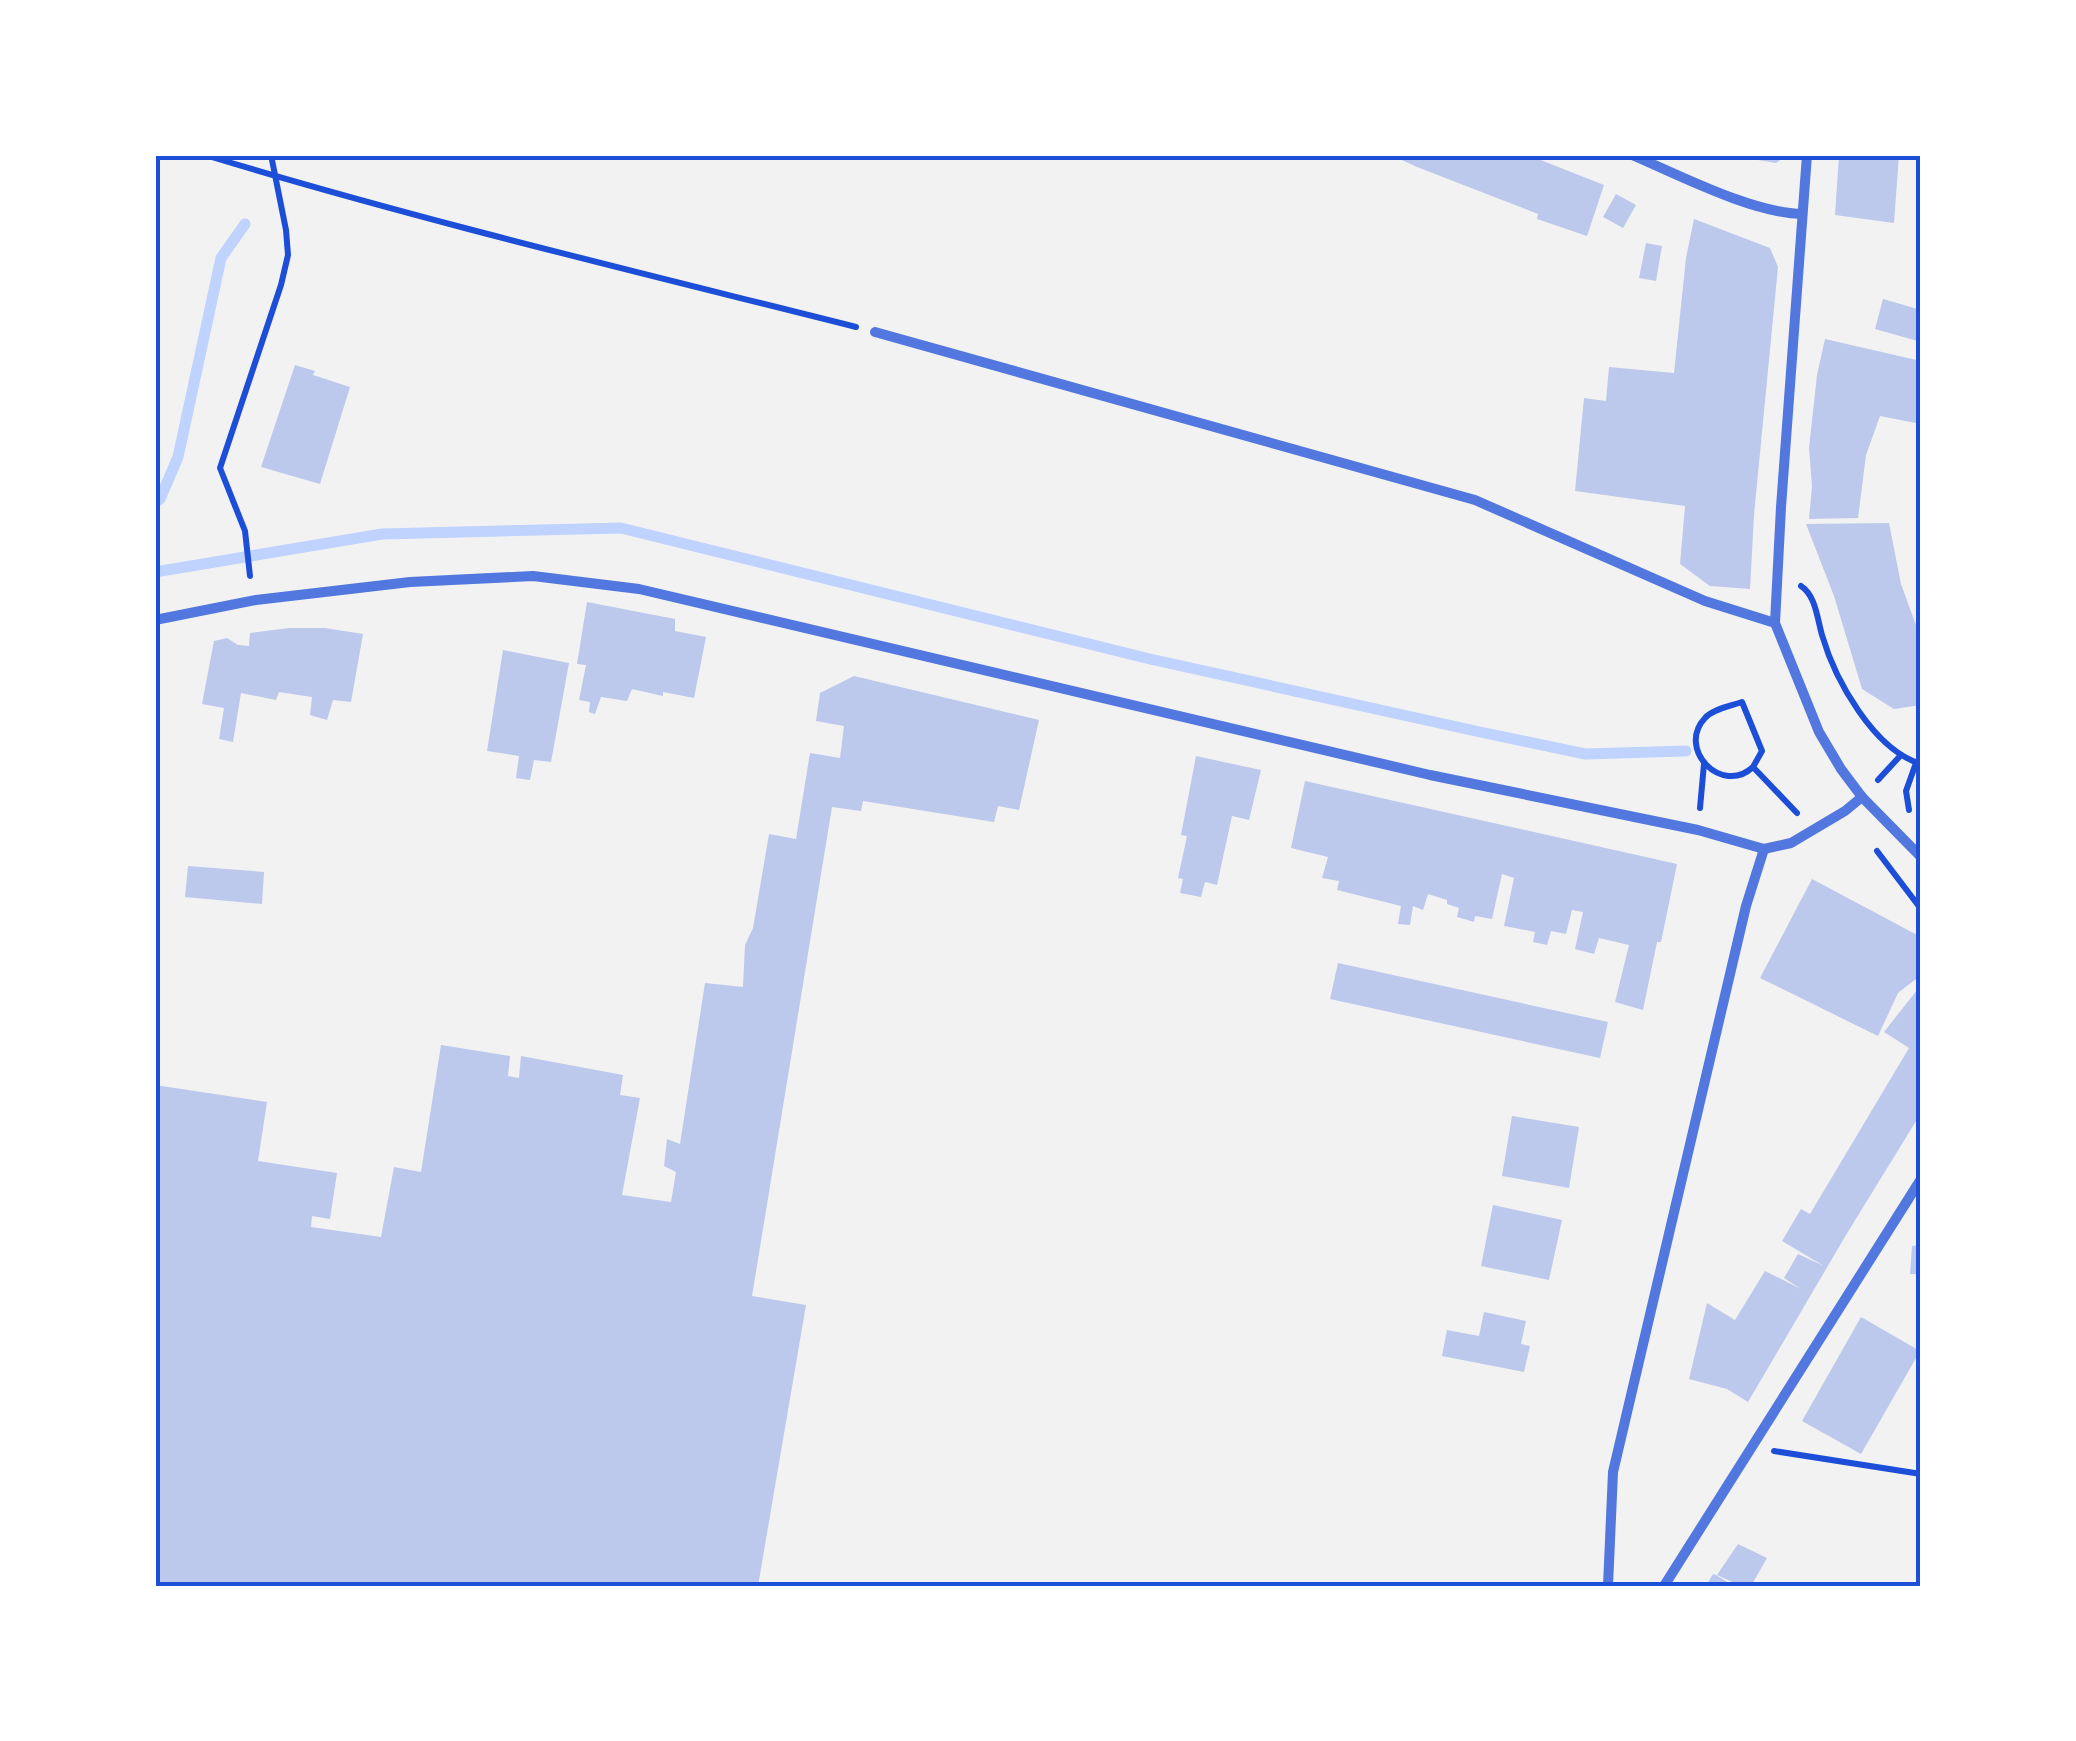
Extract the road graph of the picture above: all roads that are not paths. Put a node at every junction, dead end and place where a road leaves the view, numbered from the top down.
1 (1632, 155) edge
2 (1807, 155) edge
3 (1802, 214) junction
4 (875, 332) road end
5 (155, 620) edge
6 (1775, 623) junction
7 (1862, 797) junction
8 (1764, 849) junction
9 (1921, 857) edge
10 (1921, 1179) edge
11 (1608, 1586) edge
12 (1664, 1586) edge

1 - 3 street
2 - 3 street
3 - 6 street
4 - 6 street
5 - 8 street
6 - 7 street
7 - 8 street
7 - 9 street
8 - 11 street
10 - 12 street

